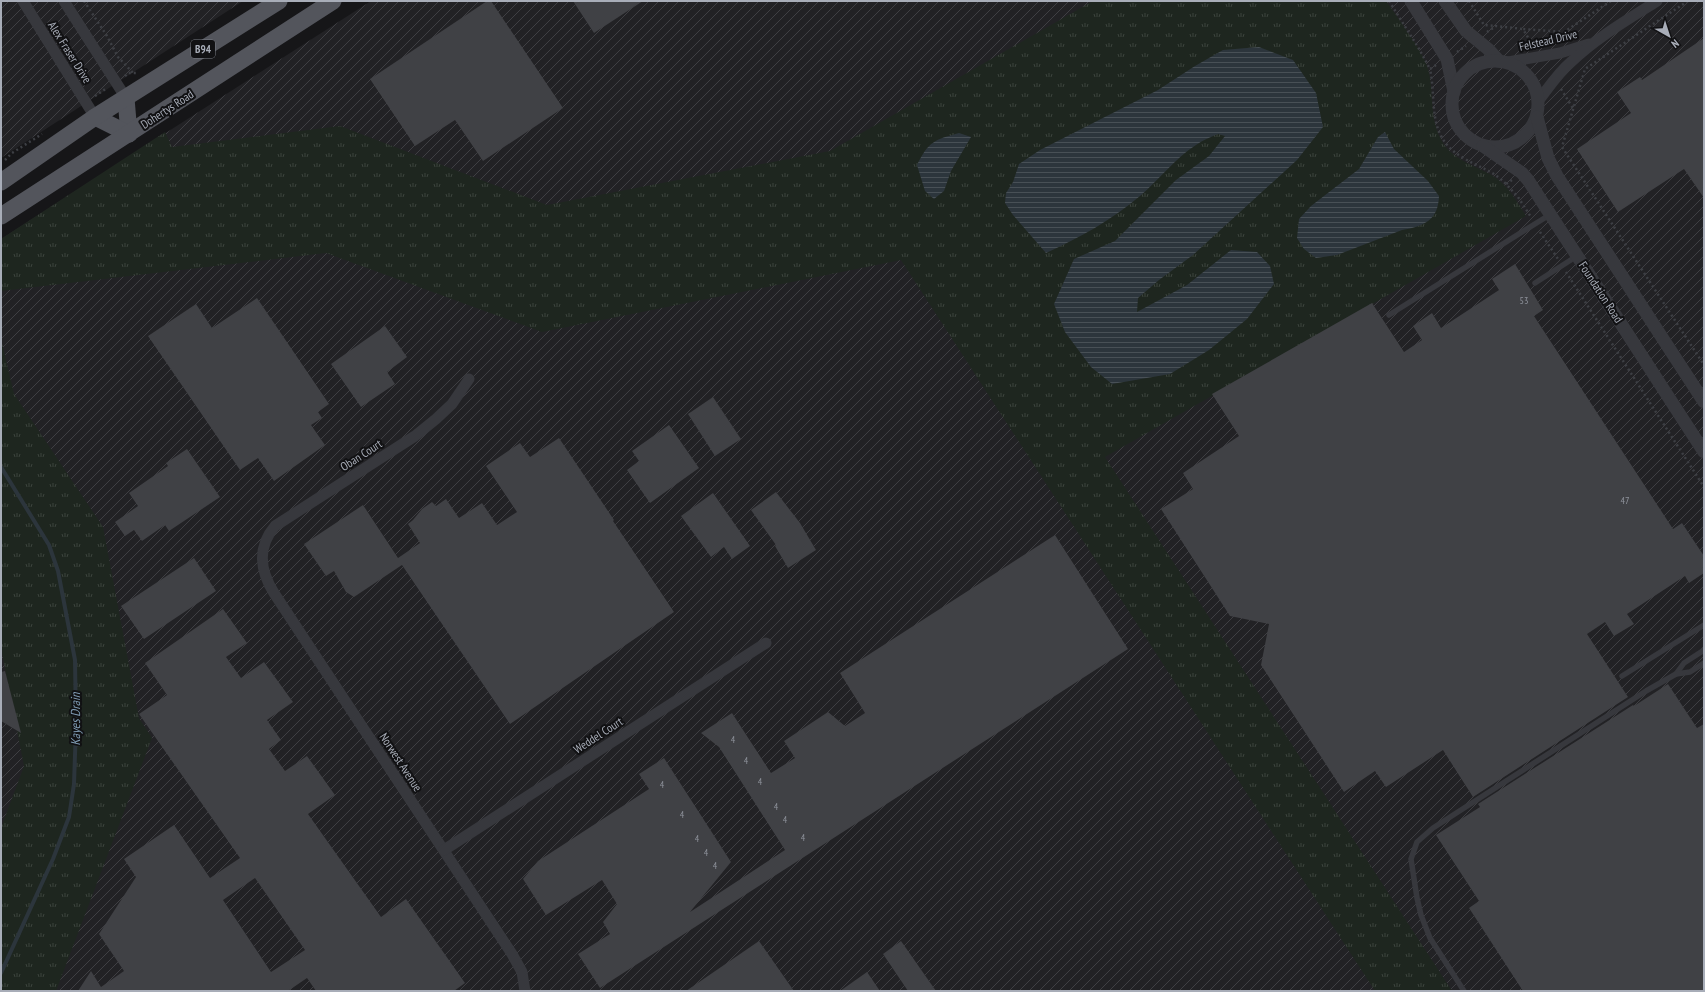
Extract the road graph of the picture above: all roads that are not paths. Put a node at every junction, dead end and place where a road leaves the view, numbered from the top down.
1 (24, 1) edge
2 (64, 1) edge
3 (279, 1) edge
4 (333, 1) edge
5 (1411, 1) edge
6 (1445, 1) edge
7 (1657, 1) edge
8 (1593, 42) junction
9 (1504, 62) junction
10 (1454, 92) junction
11 (126, 98) junction
12 (1539, 100) junction
13 (95, 117) junction
14 (1537, 117) junction
15 (129, 134) junction
16 (1483, 146) junction
17 (1, 182) edge
18 (1551, 214) junction
19 (1, 216) edge
20 (1578, 255) junction
21 (1535, 283) dead end
22 (1389, 315) dead end
23 (469, 379) dead end
24 (1704, 402) edge
25 (1704, 452) edge
26 (264, 546) joint
27 (1704, 625) edge
28 (766, 643) dead end
29 (1704, 650) edge
30 (1704, 663) edge
31 (1676, 674) junction
32 (1622, 676) dead end
33 (444, 850) junction
34 (525, 991) edge
35 (1464, 991) edge

1 - 13 street, Alex Fraser Drive
2 - 11 street, Alex Fraser Drive
3 - 11 main road, B94
4 - 15 main road, Dohertys Road / B94
5 - 10 street
6 - 9 street
7 - 8 street, Felstead Drive
8 - 9 street, Felstead Drive
8 - 12 street, Felstead Drive
9 - 10 street
9 - 12 street
10 - 16 street
11 - 13 main road, B94
11 - 15 main road
12 - 14 street
13 - 15 main road
13 - 17 main road, B94
14 - 16 street
14 - 24 street
15 - 19 main road, Dohertys Road / B94
16 - 18 street, Foundation Road
18 - 20 street, Foundation Road
18 - 22 lane
20 - 21 lane
20 - 25 street, Foundation Road
23 - 26 street, Oban Court
26 - 33 street, Norwest Avenue
27 - 32 lane
28 - 33 street, Weddel Court
29 - 31 lane
30 - 31 lane
31 - 35 lane
33 - 34 street, Norwest Avenue

